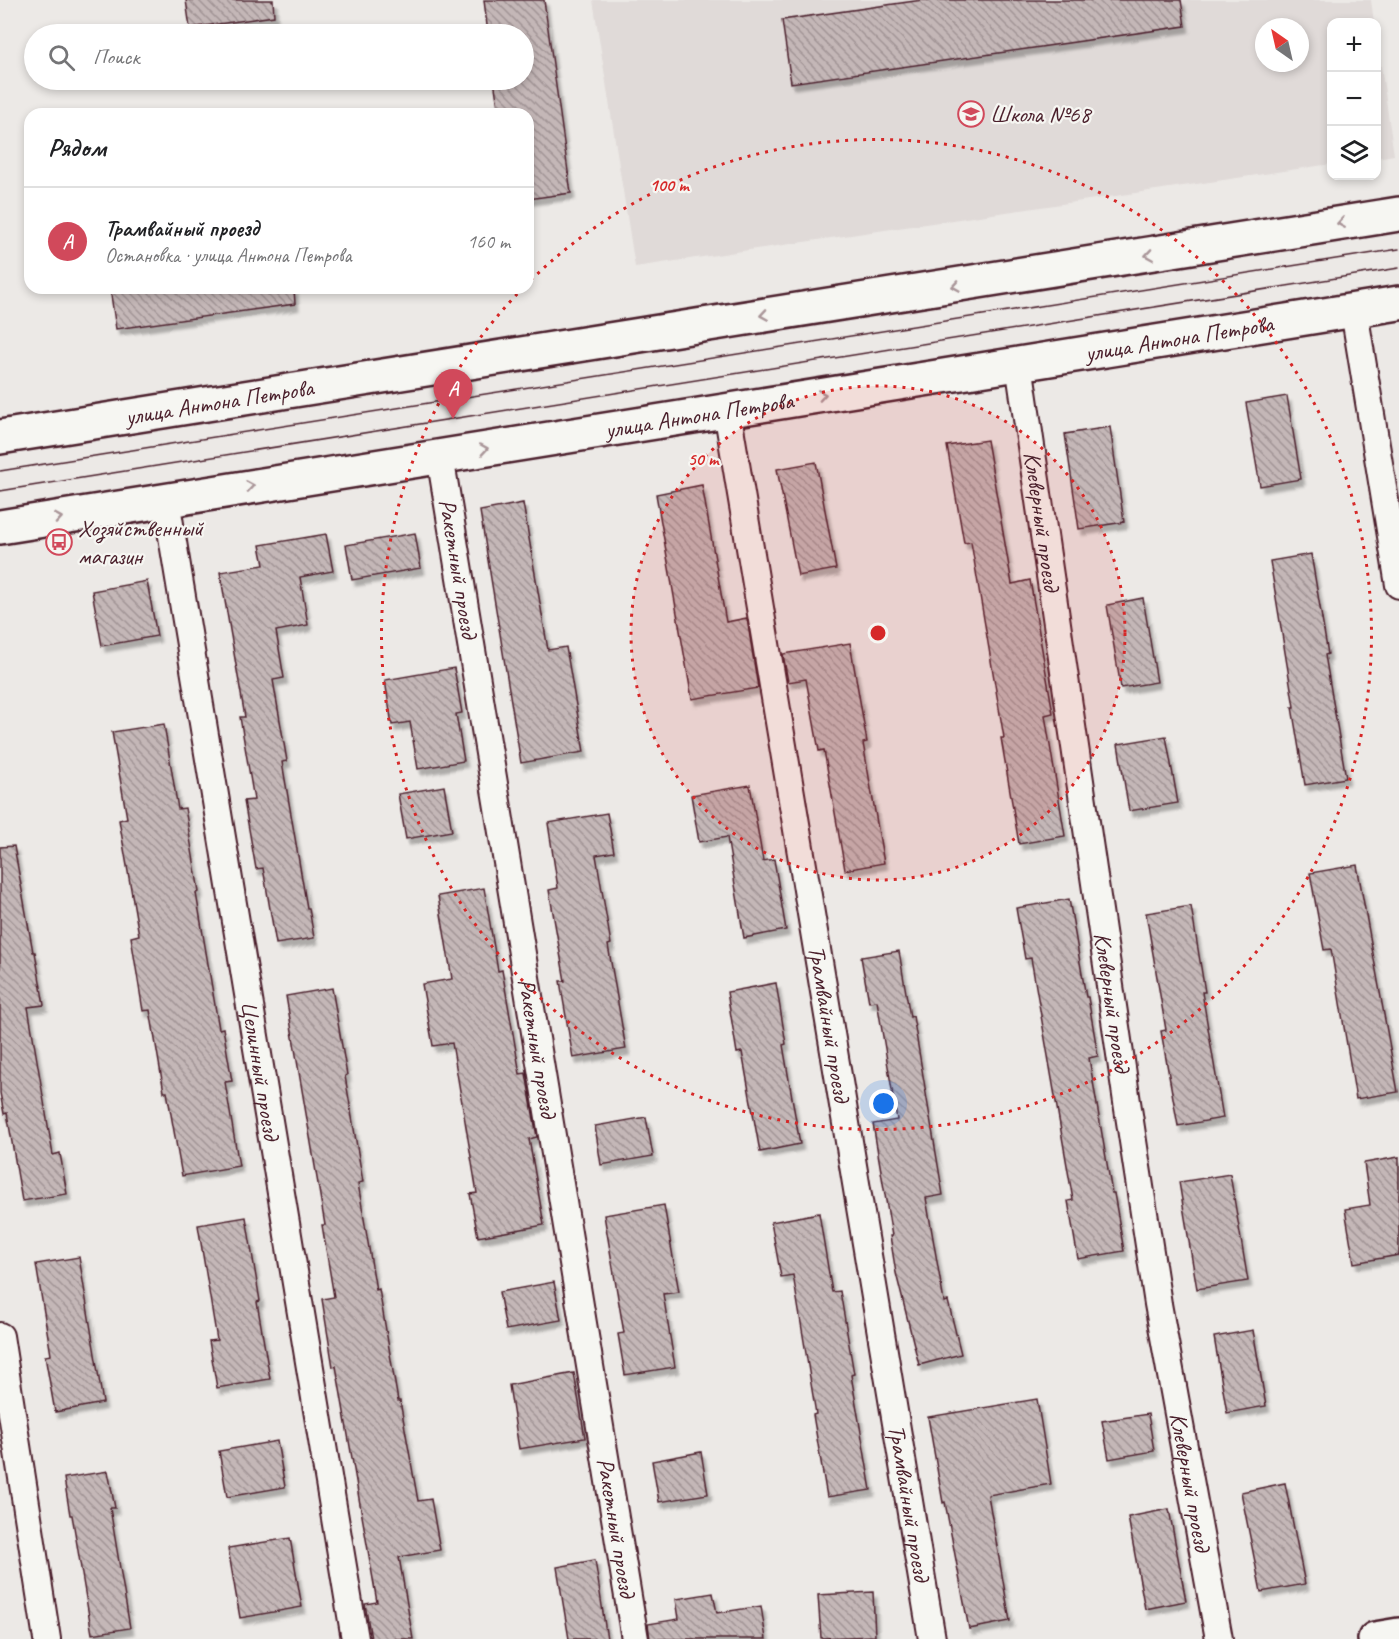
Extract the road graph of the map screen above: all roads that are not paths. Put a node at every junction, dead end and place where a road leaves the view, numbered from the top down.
1 (1399, 214) edge
2 (1399, 303) edge
3 (1354, 311) junction
4 (1019, 364) junction
5 (727, 410) junction
6 (0, 437) edge
7 (440, 456) junction
8 (166, 500) junction
9 (0, 527) edge
10 (1399, 585) edge
11 (0, 1336) edge
12 (1399, 1635) edge
13 (47, 1639) edge
14 (354, 1639) edge
15 (635, 1639) edge
16 (933, 1639) edge
17 (1220, 1639) edge
18 (1375, 1639) edge

1 -> 6 main road, улица Антона Петрова
2 - 3 main road, улица Антона Петрова
3 - 4 main road, улица Антона Петрова
3 - 10 street
5 -> 4 main road, улица Антона Петрова
4 - 17 street, Клеверный проезд
7 -> 5 main road, улица Антона Петрова
5 - 16 street, Трамвайный проезд
8 -> 7 main road, улица Антона Петрова
7 - 15 street, Ракетный проезд
9 -> 8 main road, улица Антона Петрова
8 - 14 street, Целинный проезд
11 - 13 street
12 - 18 main road

